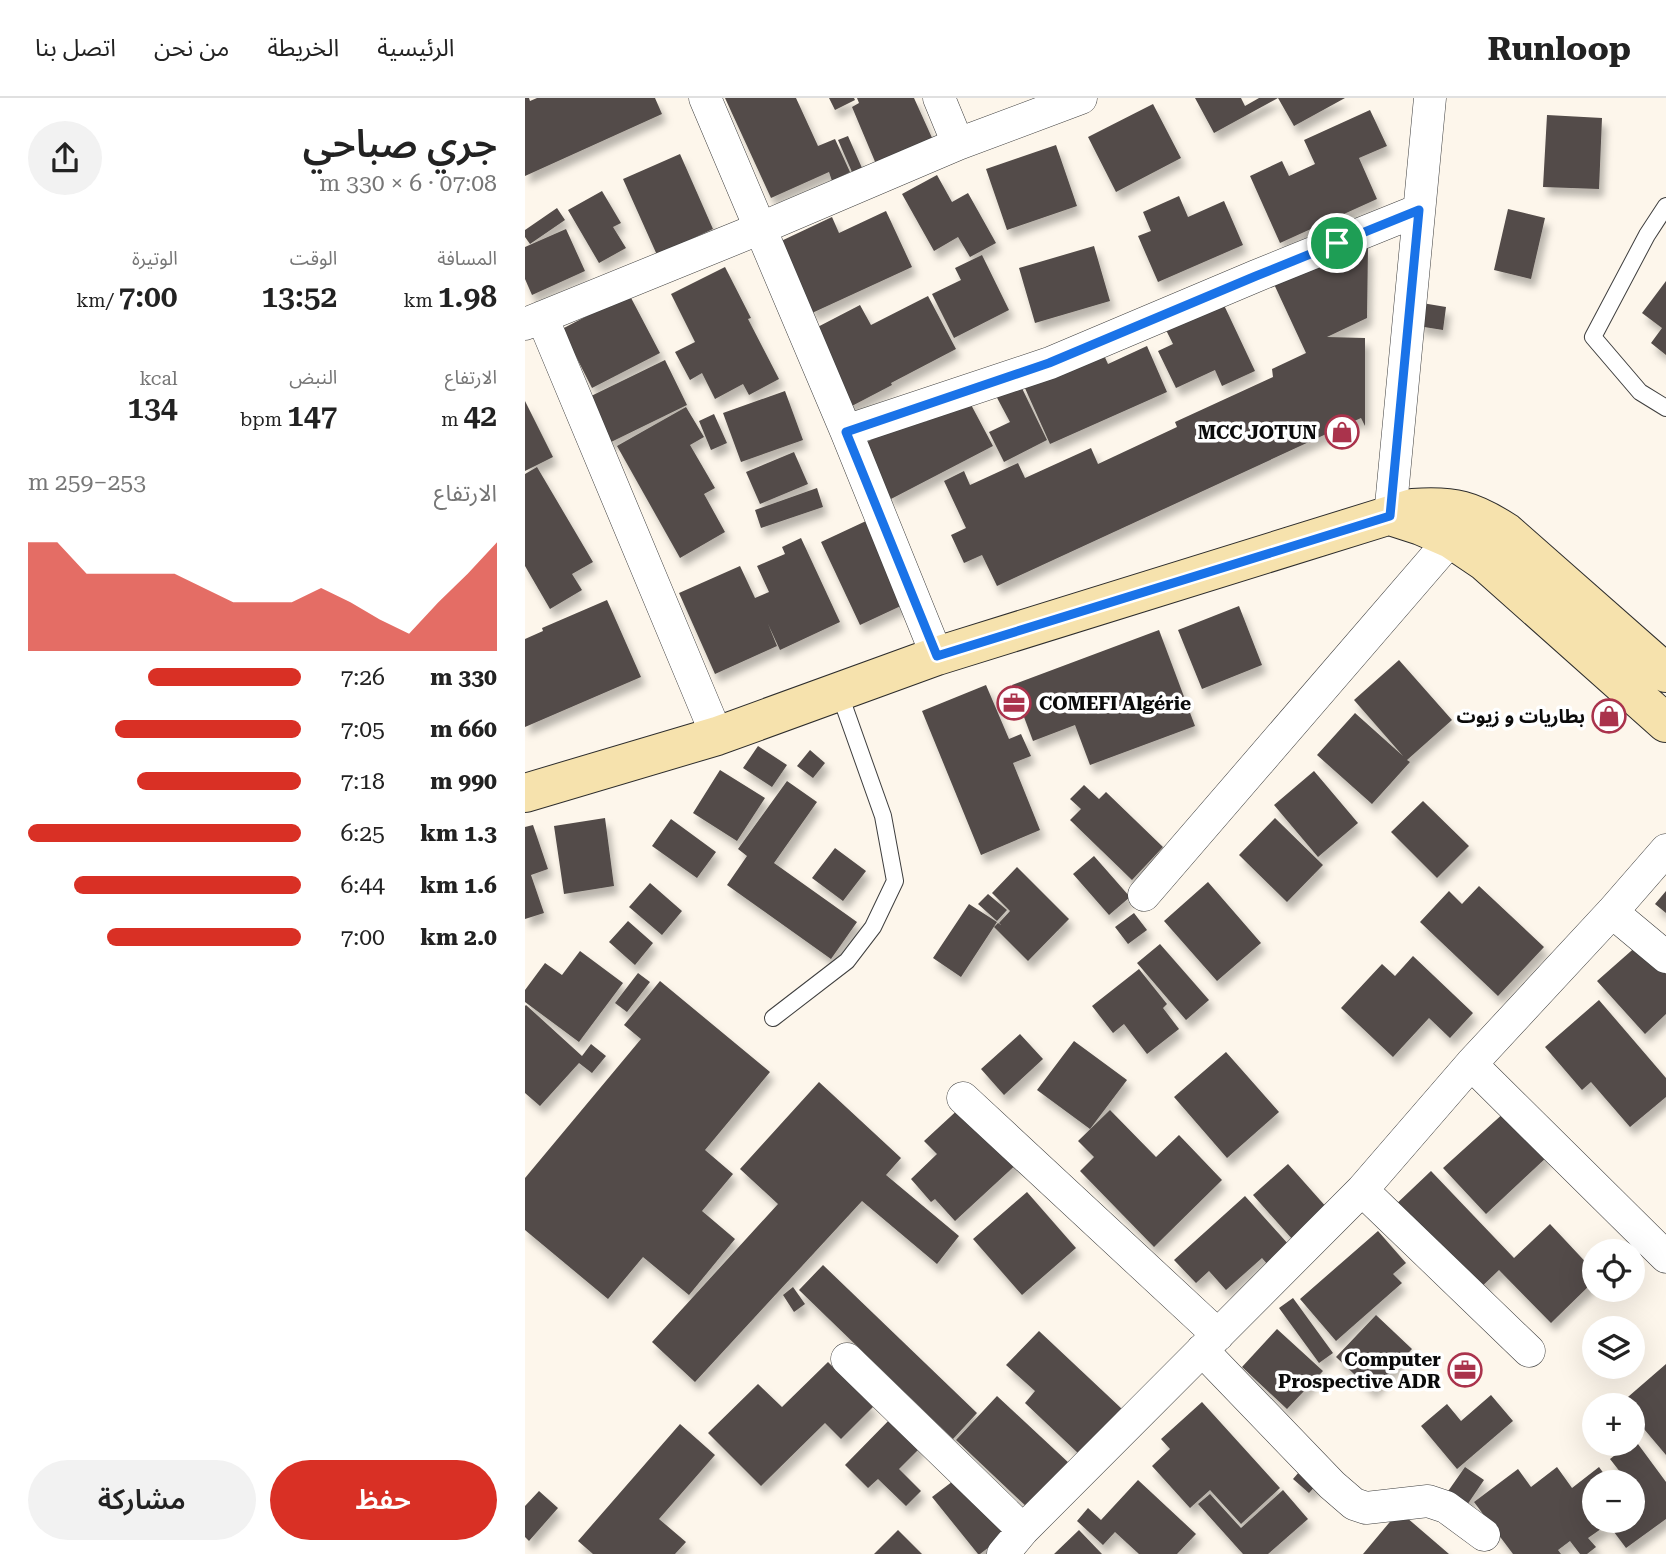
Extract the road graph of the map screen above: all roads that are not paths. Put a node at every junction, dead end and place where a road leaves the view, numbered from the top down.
1 (705, 98) edge
2 (939, 98) edge
3 (1081, 98) edge
4 (1430, 98) edge
5 (958, 144) junction
6 (1666, 206) edge
7 (1419, 210) junction
8 (761, 228) junction
9 (533, 320) edge
10 (1666, 408) edge
11 (846, 432) junction
12 (1390, 516) junction
13 (1451, 539) junction
14 (937, 656) junction
15 (1666, 673) edge
16 (839, 692) junction
17 (1666, 723) edge
18 (717, 736) junction
19 (525, 793) edge
20 (1666, 850) edge
21 (1144, 895) dead end
22 (1612, 912) junction
23 (1666, 957) edge
24 (773, 1018) dead end
25 (1471, 1064) junction
26 (963, 1098) dead end
27 (1362, 1190) junction
28 (1666, 1257) edge
29 (1210, 1342) junction
30 (1529, 1351) dead end
31 (847, 1359) dead end
32 (1023, 1531) junction
33 (1484, 1535) dead end
34 (1003, 1554) edge

1 - 8 street
2 - 5 street
3 - 5 street
4 - 7 street
5 - 8 street
6 - 10 lane
7 - 11 street
7 - 12 street
8 - 9 street
8 - 11 street
9 - 18 street
11 - 14 street
12 - 13 main road
12 - 14 main road
12 - 15 main road
13 - 17 main road
13 - 21 street
14 - 16 main road
16 - 18 main road
16 - 24 lane
18 - 19 main road
20 - 22 street
22 - 23 street
22 - 25 street
25 - 27 street
25 - 28 street
26 - 29 street
27 - 29 street
27 - 30 street
29 - 32 street
29 - 33 street
31 - 32 street
32 - 34 street

